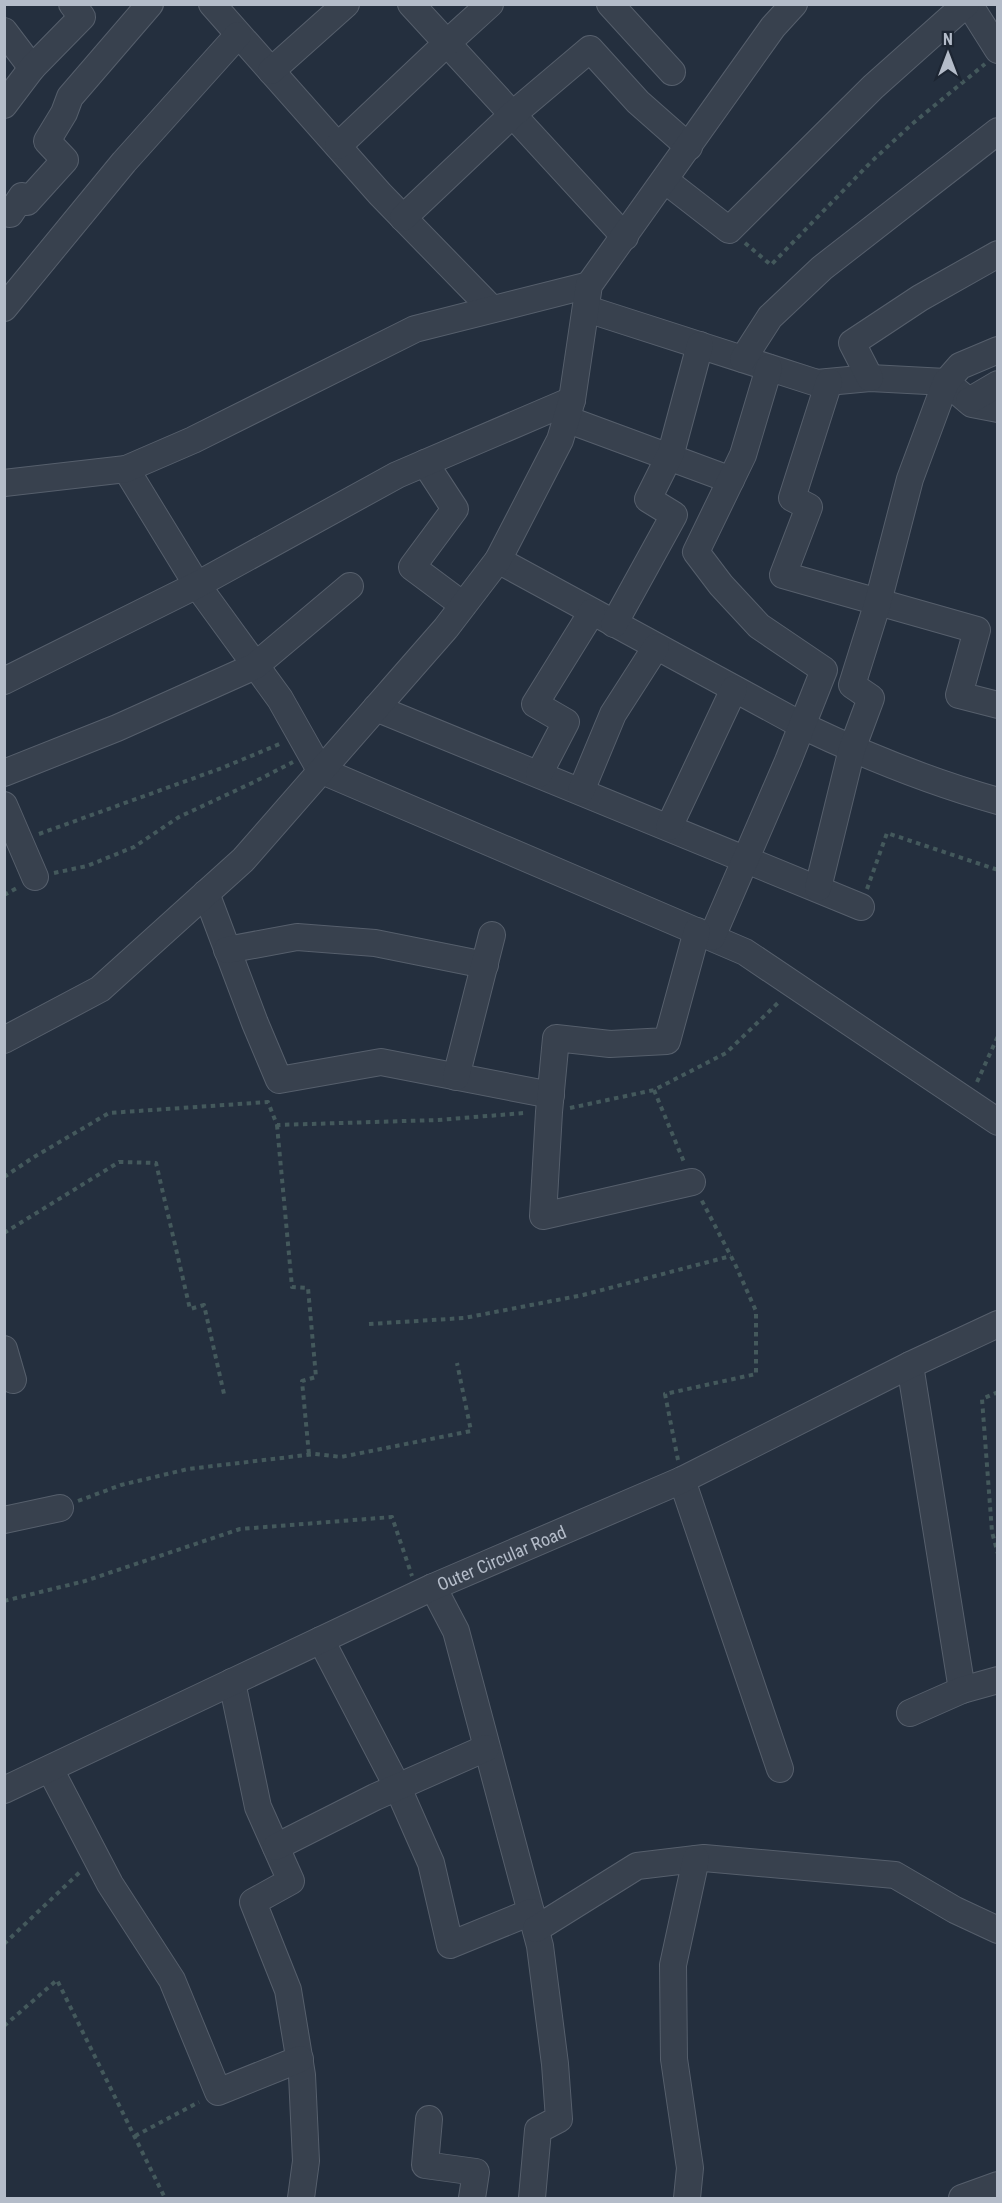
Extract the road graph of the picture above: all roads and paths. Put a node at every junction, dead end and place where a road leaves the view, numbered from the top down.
1 (72, 4) edge
2 (150, 4) edge
3 (212, 4) edge
4 (346, 4) edge
5 (411, 4) edge
6 (490, 4) edge
7 (610, 4) edge
8 (794, 4) edge
9 (968, 4) edge
10 (4, 31) edge
11 (238, 35) junction
12 (447, 43) junction
13 (993, 56) edge
14 (32, 68) junction
15 (271, 71) junction
16 (672, 72) dead end
17 (4, 105) edge
18 (512, 115) junction
19 (998, 131) edge
20 (338, 147) junction
21 (689, 147) junction
22 (666, 180) junction
23 (4, 211) edge
24 (403, 218) junction
25 (729, 230) junction
26 (625, 237) junction
27 (998, 254) edge
28 (588, 297) junction
29 (4, 308) edge
30 (492, 309) junction
31 (700, 345) junction
32 (998, 350) edge
33 (743, 359) junction
34 (769, 368) junction
35 (870, 378) junction
36 (829, 382) junction
37 (946, 382) junction
38 (998, 384) edge
39 (969, 401) junction
40 (998, 409) edge
41 (569, 410) junction
42 (669, 456) junction
43 (425, 463) junction
44 (126, 469) junction
45 (730, 480) junction
46 (4, 483) edge
47 (498, 560) junction
48 (197, 585) junction
49 (350, 586) dead end
50 (878, 602) junction
51 (464, 605) junction
52 (603, 618) junction
53 (656, 647) junction
54 (255, 666) junction
55 (4, 681) edge
56 (734, 689) junction
57 (998, 705) edge
58 (376, 708) junction
59 (803, 726) junction
60 (852, 749) junction
61 (310, 753) junction
62 (4, 773) edge
63 (539, 774) junction
64 (581, 791) junction
65 (998, 801) edge
66 (4, 806) edge
67 (669, 827) junction
68 (20, 841) junction
69 (747, 859) junction
70 (998, 870) edge
71 (35, 877) junction
72 (818, 888) junction
73 (206, 893) junction
74 (4, 896) edge
75 (861, 907) joint
76 (704, 934) junction
77 (492, 935) dead end
78 (227, 950) junction
79 (485, 965) junction
80 (795, 986) junction
81 (998, 1036) edge
82 (4, 1040) edge
83 (456, 1077) junction
84 (654, 1090) junction
85 (968, 1102) junction
86 (550, 1103) junction
87 (998, 1122) edge
88 (277, 1125) junction
89 (4, 1177) edge
90 (692, 1182) junction
91 (4, 1233) edge
92 (731, 1256) junction
93 (369, 1324) dead end
94 (998, 1324) edge
95 (4, 1349) edge
96 (457, 1363) dead end
97 (910, 1365) junction
98 (13, 1380) dead end
99 (998, 1392) edge
100 (224, 1394) dead end
101 (309, 1455) junction
102 (682, 1480) junction
103 (60, 1508) joint
104 (4, 1520) edge
105 (998, 1554) edge
106 (426, 1591) junction
107 (4, 1601) edge
108 (321, 1640) junction
109 (998, 1680) edge
110 (232, 1682) junction
111 (962, 1690) junction
112 (909, 1713) dead end
113 (486, 1748) junction
114 (780, 1768) dead end
115 (50, 1769) junction
116 (398, 1788) junction
117 (4, 1790) edge
118 (276, 1847) junction
119 (696, 1859) junction
120 (98, 1862) junction
121 (533, 1921) junction
122 (998, 1930) edge
123 (4, 1944) edge
124 (4, 2026) edge
125 (300, 2059) junction
126 (218, 2092) junction
127 (429, 2118) dead end
128 (135, 2136) junction
129 (998, 2185) edge
130 (301, 2198) edge
131 (165, 2199) edge
132 (292, 2199) edge
133 (472, 2199) edge
134 (532, 2199) edge
135 (687, 2199) edge
136 (962, 2199) edge

1 - 14 street
2 - 23 street
3 - 11 street
4 - 15 street
5 - 12 street
6 - 12 street
7 - 16 street
8 - 21 street
9 - 13 street
9 - 25 street
10 - 14 street
11 - 15 street
11 - 29 street
12 - 18 street
12 - 20 street
13 - 25 path
14 - 17 street
15 - 20 street
18 - 21 street
18 - 24 street
18 - 26 street
19 - 33 street
20 - 24 street
21 - 22 street
22 - 25 street
22 - 26 street
24 - 30 street
26 - 28 street
27 - 35 street
28 - 30 street
28 - 31 street
28 - 41 street
30 - 44 street
31 - 33 street
31 - 42 street
32 - 37 street
33 - 34 street
34 - 36 street
34 - 45 street
35 - 36 street
35 - 37 street
36 - 50 street
37 - 39 street
37 - 50 street
38 - 39 street
39 - 40 street
41 - 42 street
41 - 43 street
41 - 47 street
42 - 45 street
42 - 52 street
43 - 48 street
43 - 51 street
44 - 46 street
44 - 48 street
45 - 59 street
47 - 51 street
47 - 52 street
48 - 54 street
48 - 55 street
49 - 54 street
50 - 57 street
50 - 60 street
51 - 58 street
52 - 53 street
52 - 63 street
53 - 56 street
53 - 64 street
54 - 61 street
54 - 62 street
56 - 59 street
56 - 67 street
58 - 61 street
58 - 63 street
59 - 60 street
59 - 69 street
60 - 65 street
60 - 72 street
61 - 68 path
61 - 71 path
61 - 73 street
61 - 76 street
63 - 64 street
64 - 67 street
66 - 68 street
67 - 69 street
68 - 71 street
69 - 72 street
69 - 76 street
70 - 75 path
71 - 74 path
72 - 75 street
73 - 78 street
73 - 82 street
76 - 80 street
76 - 86 street
77 - 79 street
78 - 79 street
78 - 83 street
79 - 83 street
80 - 84 path
80 - 85 street
81 - 85 path
83 - 86 street
84 - 86 path
84 - 90 path
85 - 87 street
86 - 88 path
86 - 90 street
88 - 89 path
88 - 101 path
90 - 92 path
91 - 100 path
92 - 93 path
92 - 102 path
94 - 97 street, Outer Circular Road
95 - 98 street
96 - 101 path
97 - 102 street, Outer Circular Road
97 - 111 street
99 - 105 path
101 - 103 path
102 - 106 street, Outer Circular Road
102 - 114 street
103 - 104 street
106 - 107 path
106 - 108 street, Outer Circular Road
106 - 113 street
108 - 110 street, Outer Circular Road
108 - 116 street
109 - 111 street
110 - 115 street, Outer Circular Road
110 - 118 street
111 - 112 street
113 - 116 street
113 - 121 street
115 - 117 street, Outer Circular Road
115 - 120 street
116 - 118 street
116 - 121 street
118 - 125 street
119 - 121 street
119 - 122 street
119 - 135 street
120 - 123 path
120 - 126 street
121 - 134 street
124 - 128 path
125 - 126 street
125 - 130 street
126 - 128 path
127 - 133 street
128 - 131 path
129 - 136 street
130 - 132 street

